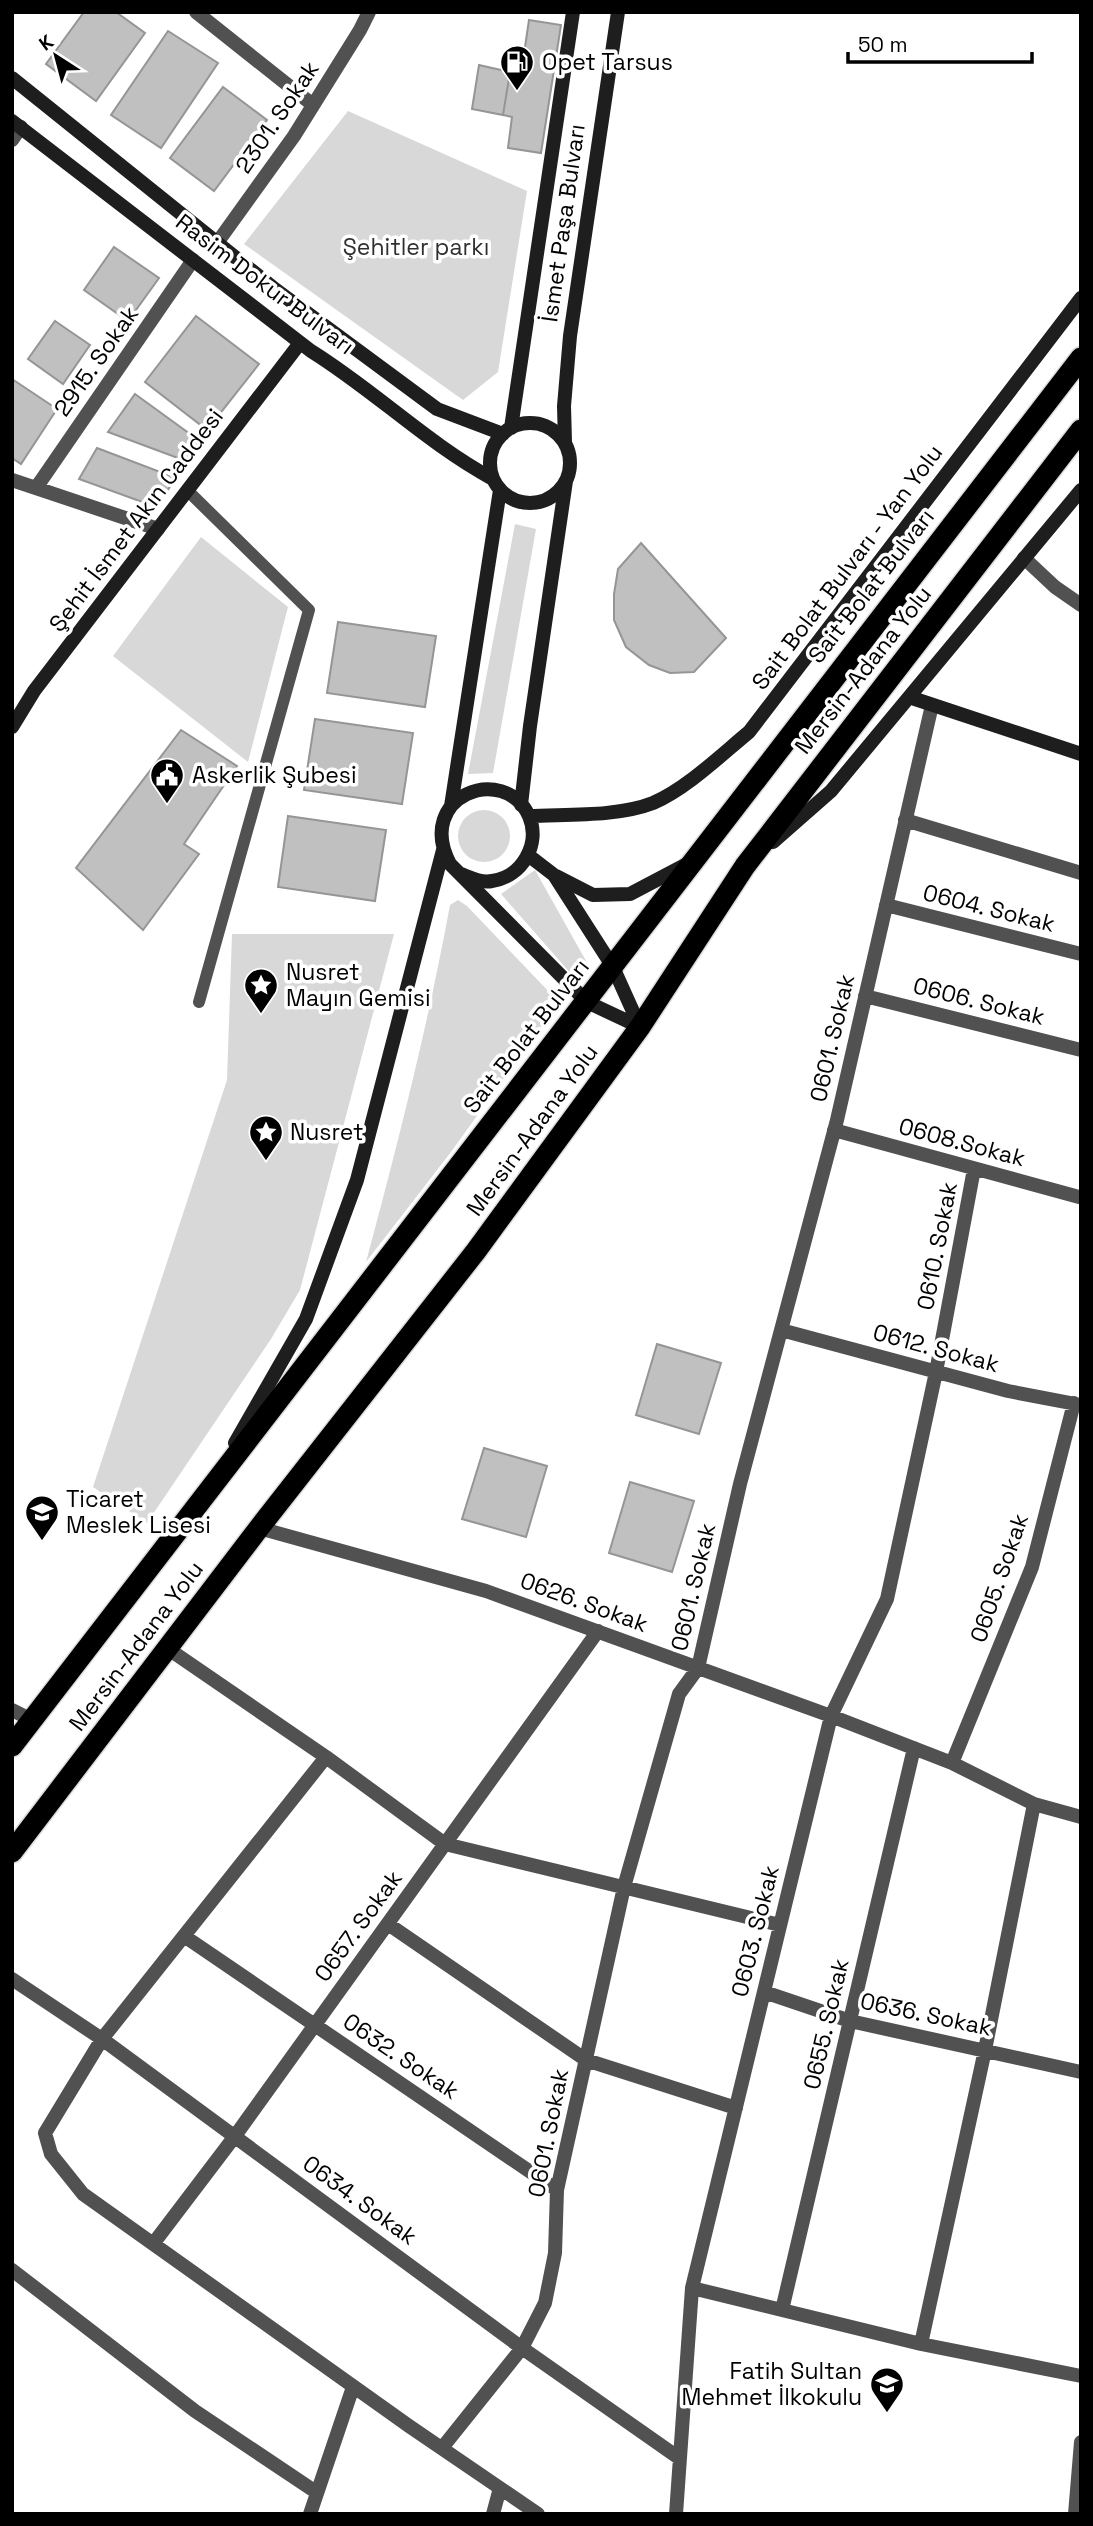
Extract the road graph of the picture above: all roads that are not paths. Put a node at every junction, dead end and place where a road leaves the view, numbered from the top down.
1 (196, 12) edge
2 (369, 12) edge
3 (573, 12) edge
4 (618, 12) edge
5 (12, 78) edge
6 (313, 106) junction
7 (17, 124) edge
8 (12, 140) edge
9 (217, 243) junction
10 (193, 260) junction
11 (1081, 298) edge
12 (300, 343) junction
13 (1081, 358) edge
14 (1081, 430) edge
15 (507, 431) junction
16 (565, 442) junction
17 (12, 480) edge
18 (566, 481) junction
19 (497, 485) junction
20 (36, 488) junction
21 (1081, 490) edge
22 (187, 491) junction
23 (158, 529) junction
24 (1024, 558) junction
25 (1081, 605) edge
26 (909, 697) junction
27 (932, 705) junction
28 (12, 727) edge
29 (1081, 754) edge
30 (451, 806) junction
31 (525, 811) junction
32 (905, 820) junction
33 (443, 850) junction
34 (528, 855) junction
35 (692, 862) junction
36 (745, 866) junction
37 (1081, 873) edge
38 (461, 874) junction
39 (554, 875) junction
40 (886, 905) junction
41 (1081, 954) edge
42 (613, 967) junction
43 (865, 996) junction
44 (199, 1002) dead end
45 (587, 1002) junction
46 (640, 1027) junction
47 (1081, 1050) edge
48 (834, 1130) junction
49 (974, 1169) junction
50 (1079, 1197) dead end
51 (781, 1330) junction
52 (936, 1372) junction
53 (1078, 1404) edge
54 (204, 1496) junction
55 (259, 1528) junction
56 (598, 1632) junction
57 (167, 1648) junction
58 (698, 1668) junction
59 (12, 1710) edge
60 (831, 1716) junction
61 (32, 1720) junction
62 (12, 1746) edge
63 (914, 1748) junction
64 (326, 1757) junction
65 (952, 1763) junction
66 (1034, 1804) junction
67 (1081, 1817) edge
68 (445, 1844) junction
69 (12, 1852) edge
70 (624, 1887) junction
71 (388, 1924) junction
72 (780, 1925) junction
73 (184, 1936) junction
74 (12, 1979) edge
75 (764, 1992) junction
76 (850, 2021) junction
77 (315, 2025) junction
78 (102, 2039) junction
79 (985, 2050) junction
80 (586, 2060) junction
81 (1081, 2072) edge
82 (736, 2108) junction
83 (235, 2136) junction
84 (557, 2190) junction
85 (153, 2244) junction
86 (12, 2270) edge
87 (692, 2288) junction
88 (782, 2310) junction
89 (921, 2344) junction
90 (522, 2348) junction
91 (1081, 2376) edge
92 (354, 2387) junction
93 (1081, 2442) edge
94 (442, 2448) junction
95 (679, 2458) junction
96 (500, 2488) junction
97 (316, 2492) junction
98 (310, 2514) edge
99 (493, 2514) edge
100 (538, 2514) edge
101 (676, 2514) edge
102 (1075, 2514) edge

1 - 6 street
2 - 6 street, 2301. Sokak
3 - 15 main road, İsmet Paşa Bulvarı
4 - 16 main road, İsmet Paşa Bulvarı
5 - 9 main road
6 - 9 street, 2301. Sokak
7 - 8 street
7 - 10 main road, Rasim Dokur Bulvarı
9 - 15 main road
10 - 12 main road, Rasim Dokur Bulvarı
10 - 20 street, 2915. Sokak
11 - 31 main road, Sait Bolat Bulvarı - Yan Yolu
12 - 19 main road, Rasim Dokur Bulvarı
12 - 22 main road, Şehit İsmet Akın Caddesi
13 - 35 highway, Sait Bolat Bulvarı
14 - 36 highway, Mersin-Adana Yolu
15 - 16 main road
15 - 19 main road
16 - 18 main road
17 - 20 street
18 - 19 main road
18 - 31 main road
19 - 30 main road
20 - 23 street
21 - 24 main road
22 - 23 main road, Şehit İsmet Akın Caddesi
22 - 44 lane
23 - 28 main road, Şehit İsmet Akın Caddesi
24 - 25 street
24 - 26 main road
26 - 27 main road
26 - 36 main road
27 - 29 main road
27 - 32 street, 0601. Sokak
30 - 31 main road
30 - 33 main road
31 - 34 main road
32 - 37 street
32 - 40 street, 0601. Sokak
33 - 38 main road
33 - 54 main road
34 - 38 main road
34 - 39 main road
35 - 39 main road
35 - 42 highway, Sait Bolat Bulvarı
36 - 46 highway, Mersin-Adana Yolu
38 - 45 main road
39 - 42 main road
40 - 41 street, 0604. Sokak
40 - 43 street, 0601. Sokak
42 - 45 highway, Sait Bolat Bulvarı
42 - 46 main road
43 - 47 street, 0606. Sokak
43 - 48 street, 0601. Sokak
45 - 46 main road
45 - 54 highway, Sait Bolat Bulvarı
46 - 55 highway, Mersin-Adana Yolu
48 - 49 street, 0608.Sokak
48 - 51 street, 0601. Sokak
49 - 50 street, 0608.Sokak
49 - 52 street, 0610. Sokak
51 - 52 street, 0612. Sokak
51 - 58 street, 0601. Sokak
52 - 53 street, 0612. Sokak
52 - 60 street, 0603. Sokak
53 - 65 street, 0605. Sokak
54 - 61 highway, Sait Bolat Bulvarı
55 - 56 street, 0626. Sokak
55 - 57 highway, Mersin-Adana Yolu
56 - 58 street, 0626. Sokak
56 - 68 street, 0657. Sokak
57 - 64 street
57 - 69 highway, Mersin-Adana Yolu
58 - 60 street, 0626. Sokak
58 - 70 street, 0601. Sokak
59 - 61 street
60 - 63 street, 0626. Sokak
60 - 72 street, 0603. Sokak
61 - 62 highway, Sait Bolat Bulvarı
63 - 65 street, 0626. Sokak
63 - 76 street, 0655. Sokak
64 - 68 street
64 - 73 street
65 - 66 street, 0626. Sokak
66 - 67 street, 0626. Sokak
66 - 79 street
68 - 70 street
68 - 71 street, 0657. Sokak
70 - 72 street
70 - 80 street, 0601. Sokak
71 - 77 street, 0657. Sokak
71 - 80 street
72 - 75 street, 0603. Sokak
73 - 77 street, 0632. Sokak
73 - 78 street
74 - 78 street, 0634. Sokak
75 - 76 street, 0636. Sokak
75 - 82 street, 0603. Sokak
76 - 79 street, 0636. Sokak
76 - 88 street, 0655. Sokak
77 - 83 street, 0657. Sokak
77 - 84 street, 0632. Sokak
78 - 83 street, 0634. Sokak
78 - 85 street
79 - 81 street, 0636. Sokak
79 - 89 street
80 - 82 street
80 - 84 street, 0601. Sokak
82 - 87 street, 0603. Sokak
83 - 85 street, 0657. Sokak
83 - 90 street, 0634. Sokak
84 - 90 street, 0601. Sokak
85 - 92 street
86 - 97 street
87 - 88 street
87 - 95 street, 0603. Sokak
88 - 89 street
89 - 91 street
90 - 94 street, 0601. Sokak
90 - 95 street, 0634. Sokak
92 - 94 street
92 - 97 street
93 - 102 street
94 - 96 street
95 - 101 street, 0603. Sokak
96 - 99 street
96 - 100 street
97 - 98 street

